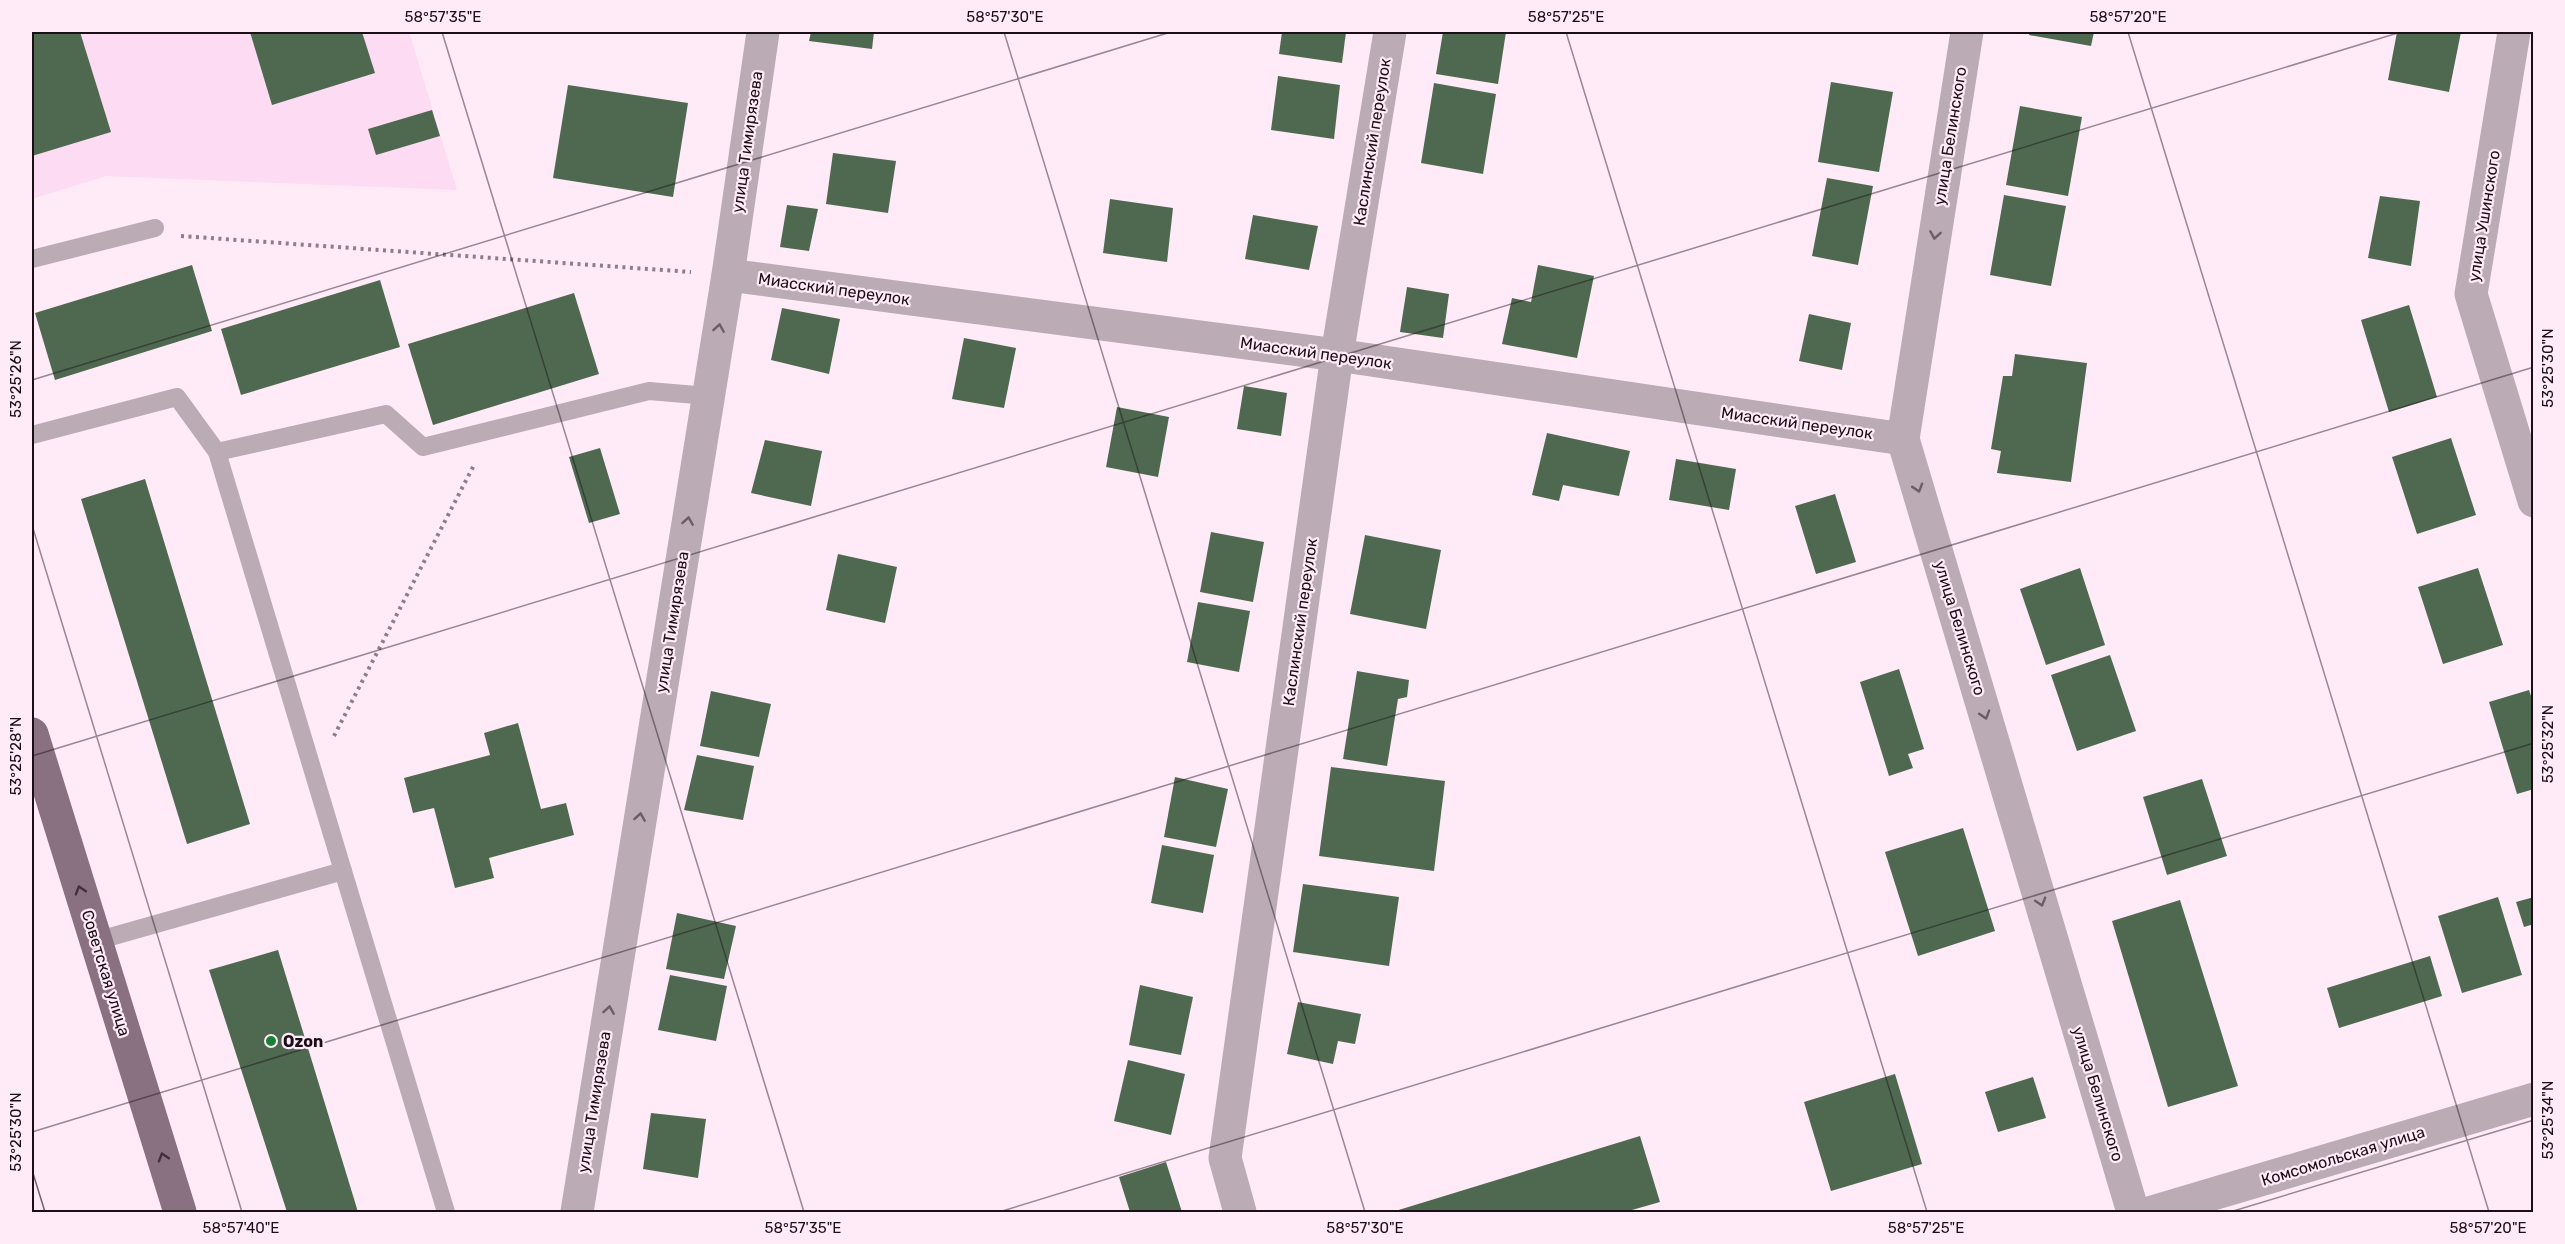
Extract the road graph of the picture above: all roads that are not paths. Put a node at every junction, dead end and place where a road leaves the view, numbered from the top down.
1 (763, 32) edge
2 (1390, 32) edge
3 (1967, 32) edge
4 (2514, 32) edge
5 (155, 228) road end
6 (32, 259) edge
7 (728, 275) junction
8 (1337, 355) junction
9 (708, 396) junction
10 (32, 435) edge
11 (1903, 439) junction
12 (217, 452) junction
13 (2534, 501) edge
14 (32, 734) edge
15 (343, 871) junction
16 (96, 941) junction
17 (2534, 1099) edge
18 (180, 1212) edge
19 (446, 1212) edge
20 (577, 1212) edge
21 (1240, 1212) edge
22 (2133, 1212) edge
23 (2152, 1212) edge

1 - 7 street, улица Тимирязева
2 - 8 street, Каслинский переулок
3 -> 11 street, улица Белинского
4 - 13 street, улица Ушинского
5 - 6 lane
7 - 8 street, Миасский переулок
9 -> 7 street, улица Тимирязева
8 - 11 street, Миасский переулок
8 - 21 street, Каслинский переулок
9 - 12 lane
20 -> 9 street, улица Тимирязева
10 - 12 lane
11 -> 22 street, улица Белинского
12 - 15 lane
16 -> 14 main road, Советская улица
15 - 16 lane
15 - 19 lane
18 -> 16 main road, Советская улица
17 - 23 street, Комсомольская улица

